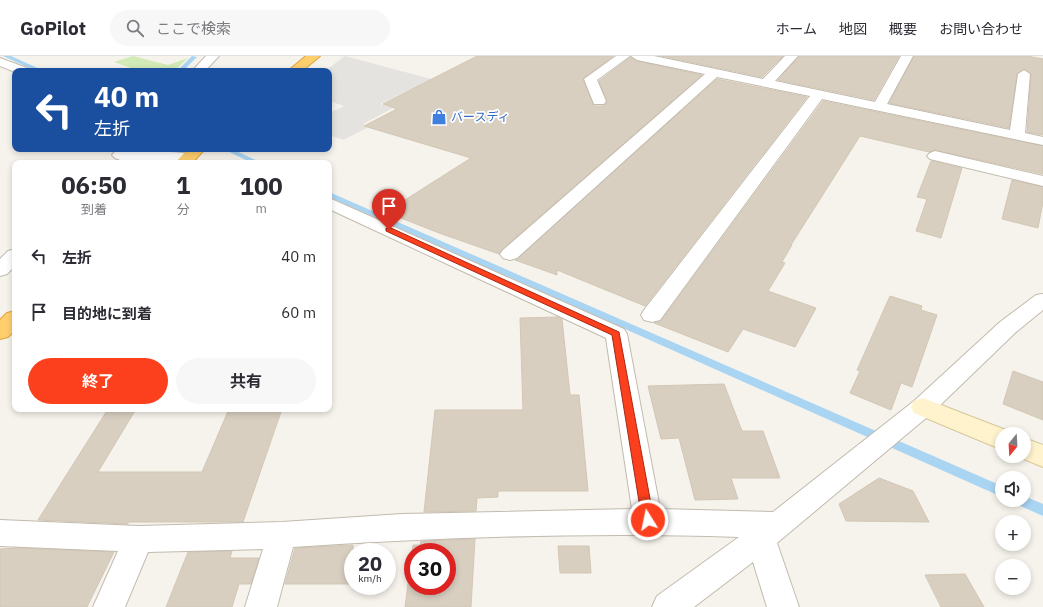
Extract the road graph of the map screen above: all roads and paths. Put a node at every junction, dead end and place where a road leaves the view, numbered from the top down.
1 (213, 56) edge
2 (314, 56) edge
3 (624, 56) edge
4 (637, 56) edge
5 (792, 56) edge
6 (907, 56) edge
7 (670, 59) edge
8 (0, 62) edge
9 (15, 68) edge
10 (201, 68) edge
11 (298, 68) edge
12 (716, 72) junction
13 (1024, 74) dead end
14 (766, 83) junction
15 (819, 94) junction
16 (599, 101) dead end
17 (879, 106) junction
18 (1017, 135) junction
19 (1043, 141) edge
20 (119, 156) edge
21 (935, 156) dead end
22 (190, 157) edge
23 (1043, 181) edge
24 (332, 203) edge
25 (510, 254) dead end
26 (12, 258) edge
27 (0, 270) edge
28 (1043, 300) edge
29 (652, 315) dead end
30 (12, 321) edge
31 (0, 332) edge
32 (923, 408) junction
33 (995, 436) edge
34 (1031, 451) edge
35 (1043, 456) edge
36 (648, 520) junction
37 (769, 531) junction
38 (0, 533) edge
39 (282, 535) junction
40 (140, 539) junction
41 (109, 607) edge
42 (261, 607) edge
43 (668, 607) edge
44 (783, 607) edge

1 - 10 street
2 - 11 highway
3 - 16 street
4 - 7 street
5 - 14 street
6 - 17 street
7 - 12 street
8 - 9 street
12 - 14 street
12 - 25 street
13 - 18 street
14 - 15 street
15 - 17 street
15 - 29 street
17 - 18 street
18 - 19 street
20 - 22 street
21 - 23 street
24 - 36 street
26 - 27 street
28 - 32 street
30 - 31 highway
32 - 33 street
32 - 37 street
34 - 35 street
36 - 37 street
36 - 39 street
37 - 43 street
37 - 44 street
38 - 40 street
39 - 40 street
39 - 42 street
40 - 41 street

